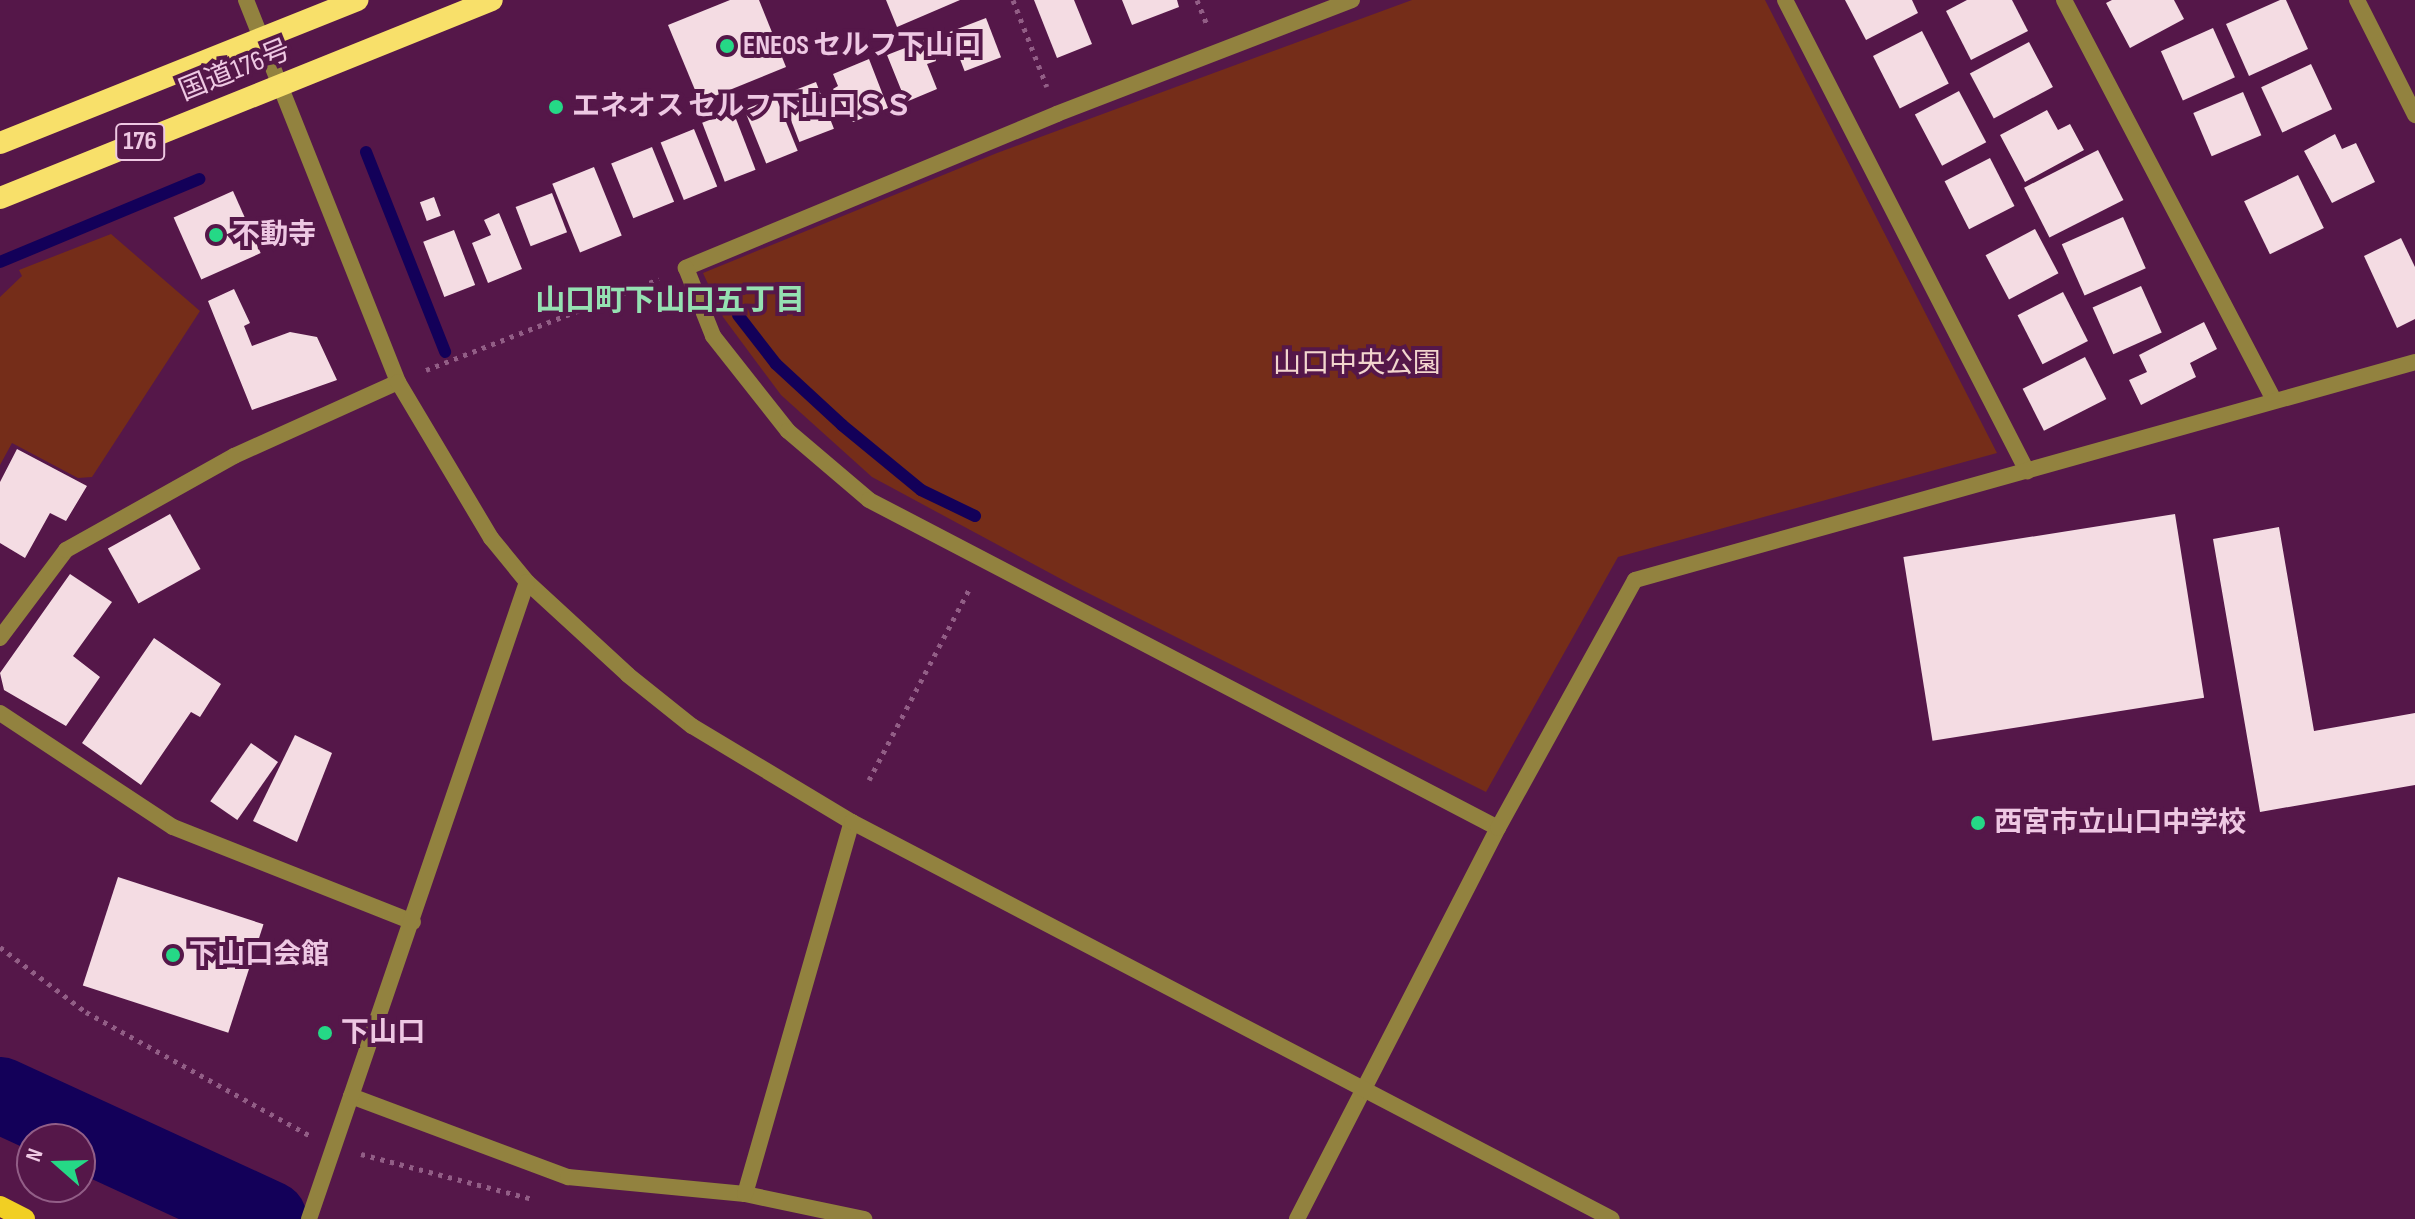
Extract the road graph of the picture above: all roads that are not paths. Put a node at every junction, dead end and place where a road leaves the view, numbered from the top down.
1 (246, 0) edge
2 (357, 0) edge
3 (492, 0) edge
4 (1352, 0) edge
5 (1785, 0) edge
6 (2064, 0) edge
7 (2357, 0) edge
8 (264, 38) junction
9 (280, 85) junction
10 (2415, 115) edge
11 (0, 143) edge
12 (0, 198) edge
13 (2415, 362) edge
14 (398, 382) junction
15 (2274, 400) junction
16 (2027, 471) junction
17 (527, 582) junction
18 (0, 638) edge
19 (0, 713) edge
20 (852, 822) junction
21 (1498, 828) junction
22 (413, 922) junction
23 (1362, 1088) junction
24 (351, 1096) junction
25 (745, 1194) junction
26 (0, 1206) edge
27 (25, 1219) edge
28 (309, 1219) edge
29 (864, 1219) edge
30 (1297, 1219) edge
31 (1612, 1219) edge

1 - 8 street
2 - 8 highway, 国道176号 / 176
3 - 9 highway, 国道176号 / 176
4 - 21 street
5 - 16 street
6 - 15 street
7 - 10 street
8 - 9 street
8 - 11 highway, 国道176号 / 176
9 - 12 highway, 国道176号 / 176
9 - 14 street
13 - 15 street
14 - 17 street
14 - 18 street
15 - 16 street
16 - 21 street
17 - 20 street
17 - 22 street
19 - 22 street
20 - 23 street
20 - 25 street
21 - 23 street
22 - 24 street
23 - 30 street
23 - 31 street
24 - 25 street
24 - 28 street
25 - 29 street
26 - 27 main road

